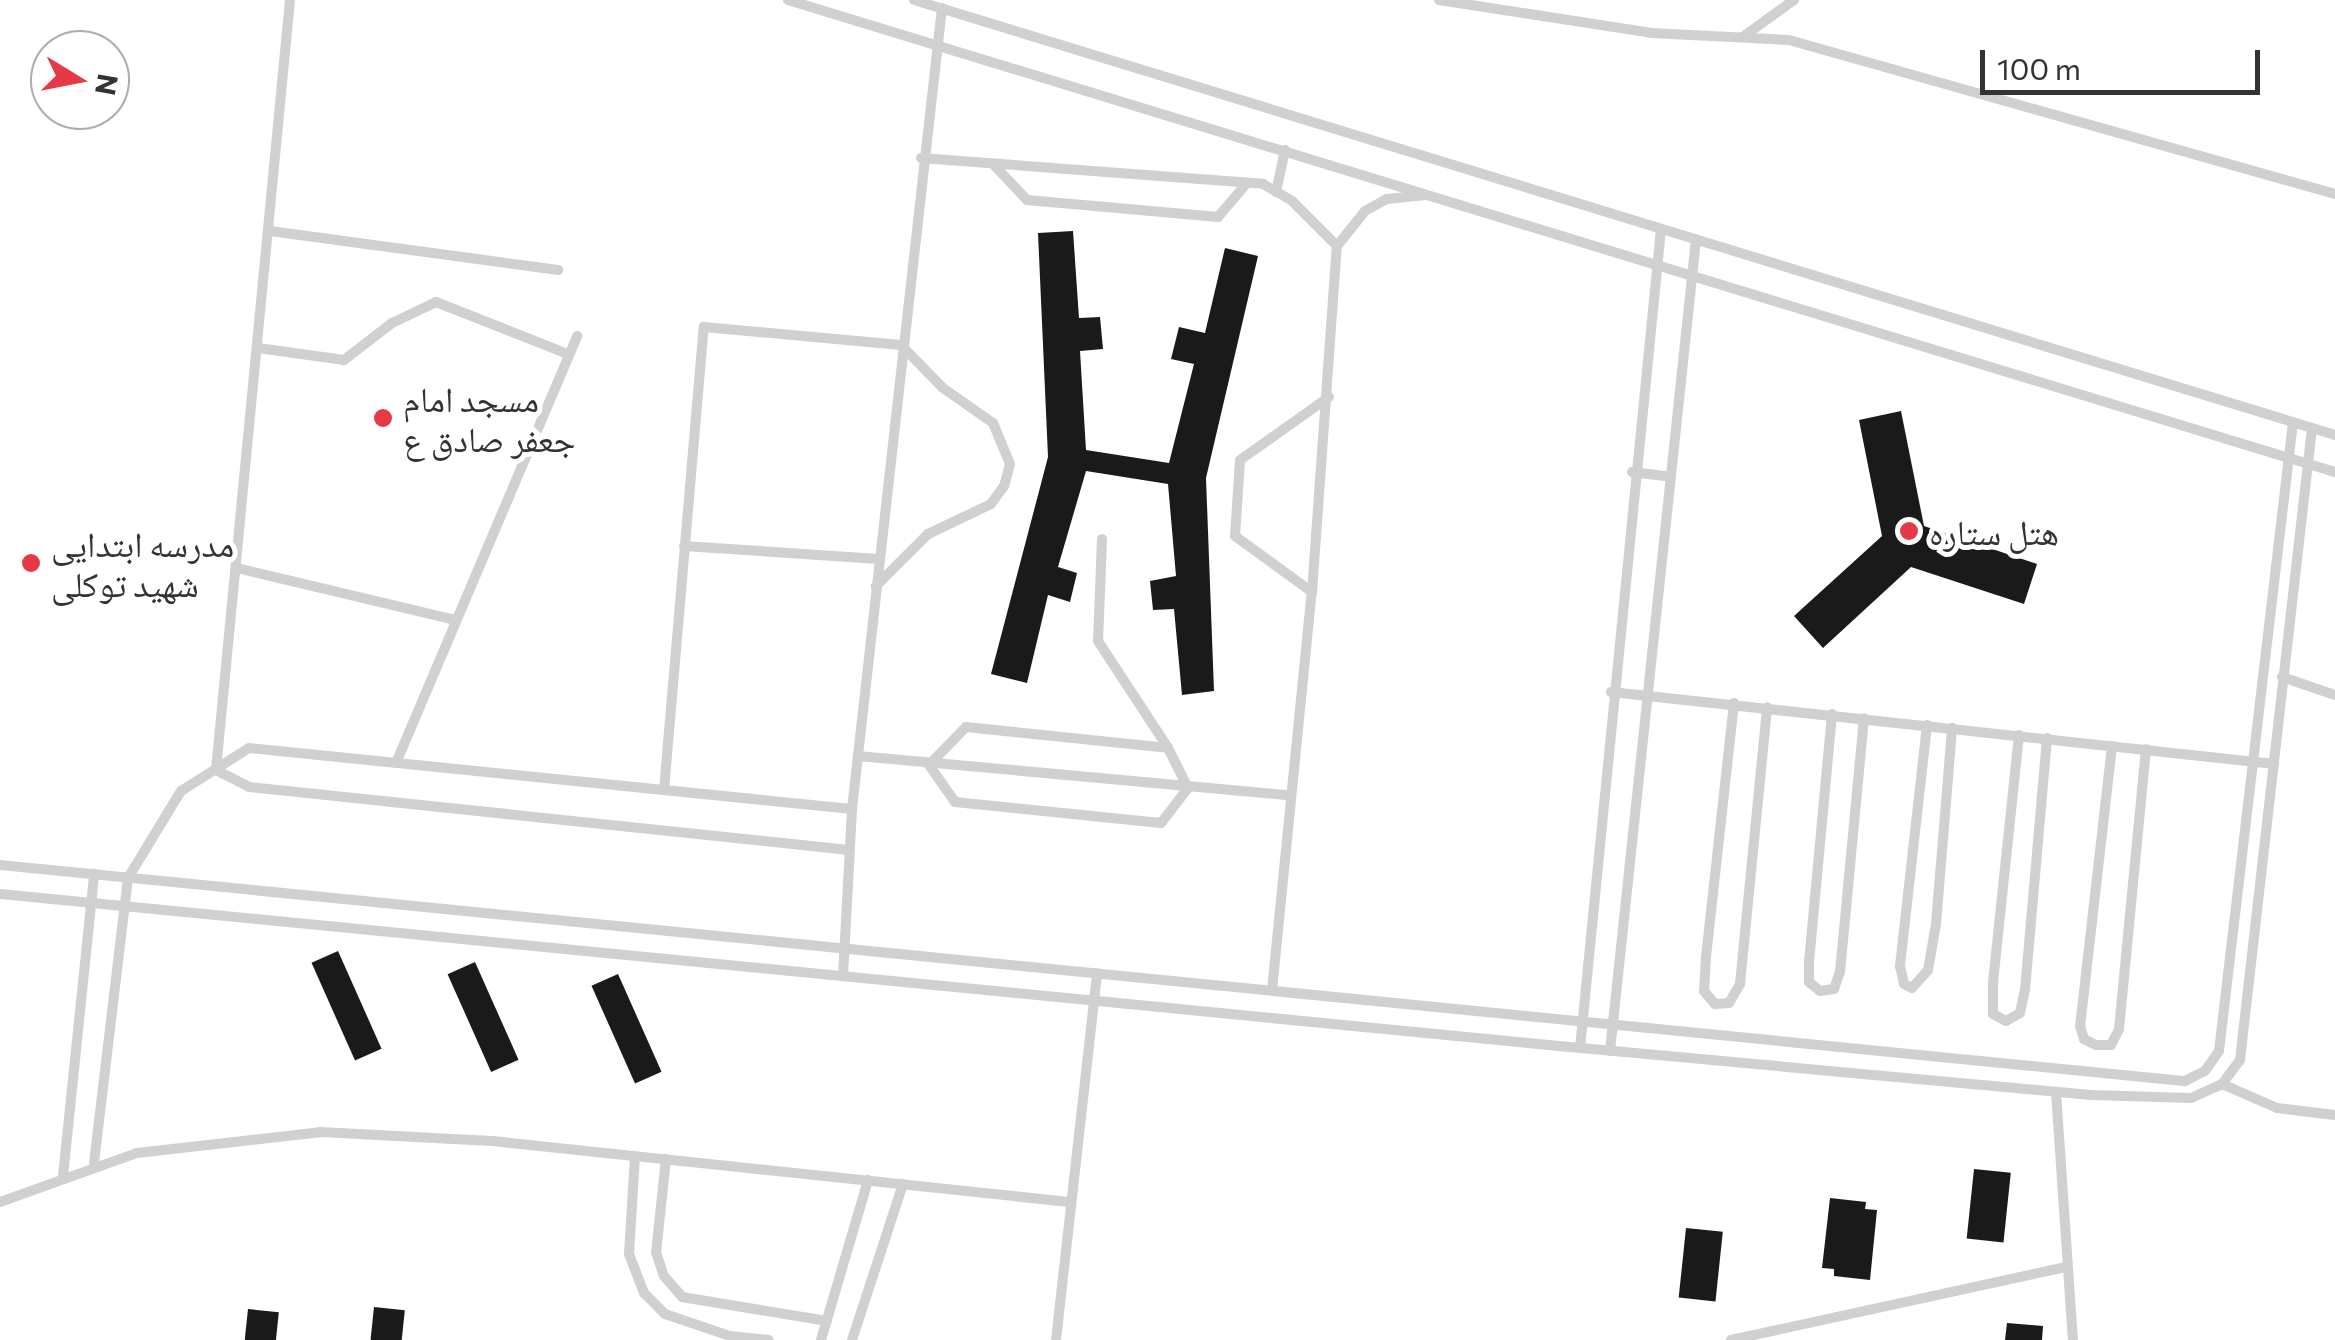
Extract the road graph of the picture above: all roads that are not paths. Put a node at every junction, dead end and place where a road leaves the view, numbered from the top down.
1 (290, 0) edge
2 (788, 0) edge
3 (914, 0) edge
4 (1439, 0) edge
5 (1794, 0) edge
6 (942, 8) junction
7 (1743, 37) junction
8 (933, 44) junction
9 (1285, 150) junction
10 (921, 158) junction
11 (993, 164) junction
12 (1247, 183) junction
13 (1276, 192) junction
14 (1429, 194) junction
15 (2335, 194) edge
16 (1661, 229) junction
17 (270, 230) junction
18 (1696, 240) junction
19 (1336, 246) junction
20 (1653, 264) junction
21 (558, 270) dead end
22 (1689, 274) junction
23 (576, 336) dead end
24 (901, 345) junction
25 (258, 348) junction
26 (568, 354) junction
27 (1329, 397) junction
28 (2293, 422) junction
29 (2312, 428) junction
30 (2335, 435) edge
31 (2287, 457) junction
32 (2306, 463) junction
33 (1632, 472) junction
34 (2335, 472) edge
35 (1667, 476) junction
36 (1102, 539) dead end
37 (684, 546) junction
38 (879, 559) junction
39 (236, 568) junction
40 (876, 586) junction
41 (1312, 592) junction
42 (456, 620) junction
43 (2282, 678) junction
44 (1611, 692) junction
45 (1645, 693) junction
46 (2335, 695) edge
47 (1734, 703) junction
48 (1768, 707) junction
49 (1832, 714) junction
50 (1864, 718) junction
51 (1927, 725) junction
52 (1952, 728) junction
53 (2018, 735) junction
54 (2047, 738) junction
55 (2112, 746) junction
56 (1168, 748) junction
57 (2146, 749) junction
58 (858, 756) junction
59 (2253, 762) junction
60 (396, 763) junction
61 (2274, 764) junction
62 (929, 765) junction
63 (216, 770) junction
64 (1188, 788) junction
65 (664, 790) junction
66 (1288, 795) junction
67 (852, 810) junction
68 (850, 850) junction
69 (0, 865) edge
70 (94, 874) junction
71 (128, 878) junction
72 (0, 894) edge
73 (90, 903) junction
74 (123, 906) junction
75 (847, 948) junction
76 (1098, 973) junction
77 (843, 976) junction
78 (1272, 990) junction
79 (1095, 1000) junction
80 (1583, 1022) junction
81 (1613, 1024) junction
82 (1580, 1048) junction
83 (1610, 1051) junction
84 (2222, 1084) junction
85 (2056, 1092) junction
86 (2335, 1115) edge
87 (635, 1156) junction
88 (666, 1159) junction
89 (94, 1163) junction
90 (63, 1176) junction
91 (868, 1180) junction
92 (903, 1184) junction
93 (0, 1202) edge
94 (1069, 1202) junction
95 (2066, 1267) junction
96 (827, 1322) junction
97 (730, 1338) edge
98 (769, 1340) edge
99 (821, 1340) edge
100 (852, 1340) edge
101 (1056, 1340) edge
102 (1732, 1340) edge
103 (2072, 1340) edge

1 - 17 lane
2 - 8 lane
3 - 6 lane
4 - 7 lane
5 - 7 lane
6 - 8 lane
6 - 16 lane
7 - 15 lane
8 - 9 lane
8 - 10 lane
9 - 13 lane
9 - 14 lane
10 - 11 lane
10 - 24 lane
11 - 12 lane
11 - 12 lane
12 - 13 lane
13 - 19 lane
14 - 19 lane
14 - 20 lane
16 - 18 lane
16 - 20 lane
17 - 21 lane
17 - 25 lane
18 - 22 lane
18 - 28 lane
19 - 27 lane
20 - 22 lane
20 - 33 lane
22 - 31 lane
22 - 35 lane
23 - 26 lane
24 - 37 lane
24 - 38 lane
24 - 40 lane
25 - 26 lane
25 - 39 lane
26 - 42 lane
27 - 41 lane
27 - 41 lane
28 - 29 lane
28 - 31 lane
29 - 30 lane
29 - 32 lane
31 - 32 lane
31 - 59 lane
32 - 34 lane
32 - 43 lane
33 - 35 lane
33 - 44 lane
35 - 45 lane
36 - 56 lane
37 - 38 lane
37 - 65 lane
38 - 40 lane
39 - 42 lane
39 - 63 lane
40 - 58 lane
41 - 66 lane
42 - 60 lane
43 - 46 lane
43 - 61 lane
44 - 45 lane
44 - 80 lane
45 - 47 lane
45 - 81 lane
47 - 48 lane
47 - 48 lane
48 - 49 lane
49 - 50 lane
49 - 50 lane
50 - 51 lane
51 - 52 lane
51 - 52 lane
52 - 53 lane
53 - 54 lane
53 - 54 lane
54 - 55 lane
55 - 57 lane
55 - 57 lane
56 - 62 lane
56 - 64 lane
57 - 59 lane
58 - 62 lane
58 - 67 lane
59 - 61 lane
59 - 81 lane
60 - 63 lane
60 - 65 lane
61 - 84 lane
62 - 64 lane
62 - 64 lane
63 - 68 lane
63 - 71 lane
64 - 66 lane
65 - 67 lane
66 - 78 lane
67 - 68 lane
68 - 75 lane
69 - 70 lane
70 - 71 lane
70 - 73 lane
71 - 74 lane
71 - 75 lane
72 - 73 lane
73 - 74 lane
73 - 90 lane
74 - 77 lane
74 - 89 lane
75 - 76 lane
75 - 77 lane
76 - 78 lane
76 - 79 lane
77 - 79 lane
78 - 80 lane
79 - 82 lane
79 - 94 lane
80 - 81 lane
80 - 82 lane
81 - 83 lane
82 - 83 lane
83 - 85 lane
84 - 85 lane
84 - 86 lane
85 - 95 lane
87 - 88 lane
87 - 89 lane
87 - 97 lane
88 - 91 lane
88 - 96 lane
89 - 90 lane
90 - 93 lane
91 - 92 lane
91 - 96 lane
92 - 94 lane
92 - 100 lane
94 - 101 lane
95 - 102 lane
95 - 103 lane
96 - 99 lane
97 - 98 lane

